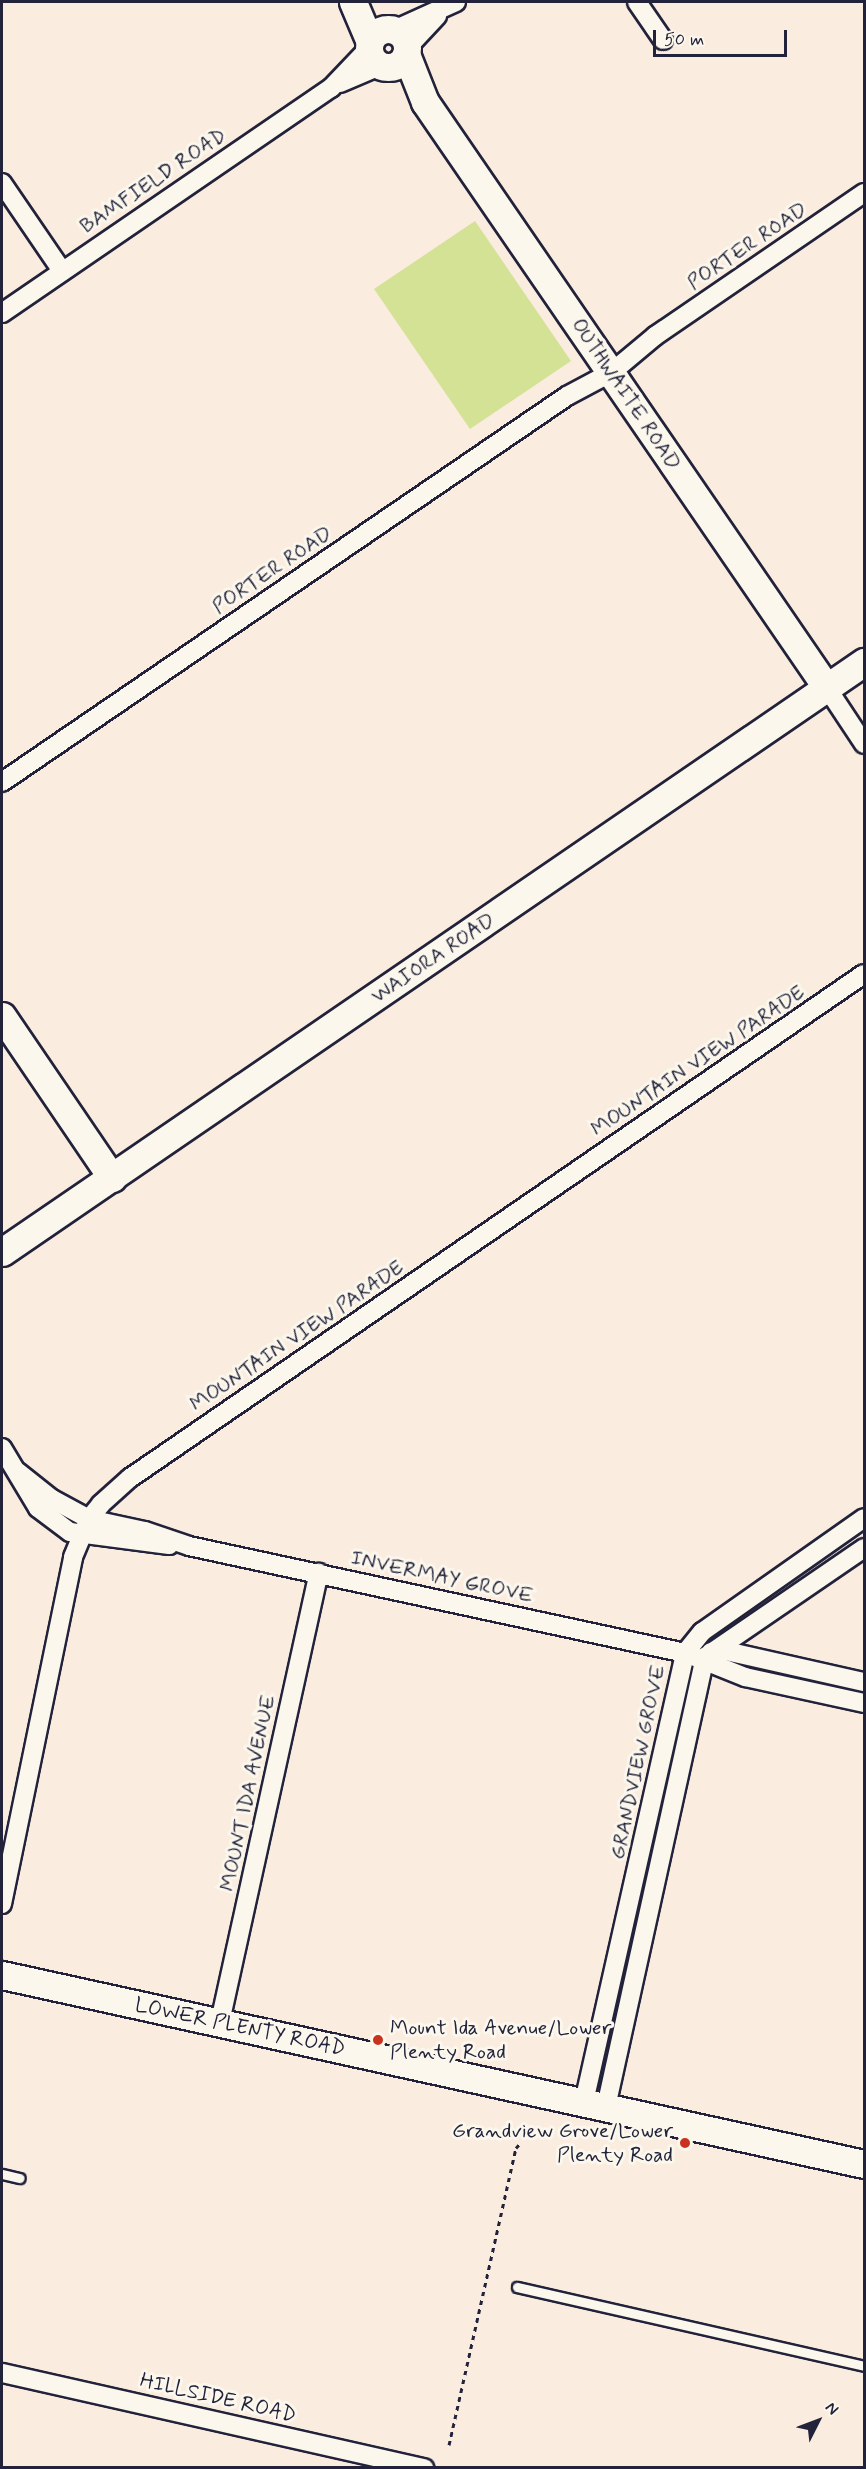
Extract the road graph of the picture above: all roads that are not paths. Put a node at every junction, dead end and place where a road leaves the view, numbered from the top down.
1 (353, 2) edge
2 (359, 2) edge
3 (637, 2) edge
4 (449, 6) edge
5 (663, 40) dead end
6 (388, 48) junction
7 (2, 183) edge
8 (864, 193) edge
9 (62, 271) junction
10 (2, 313) edge
11 (608, 368) junction
12 (864, 662) edge
13 (827, 688) junction
14 (864, 744) edge
15 (2, 782) edge
16 (864, 974) edge
17 (2, 1016) edge
18 (112, 1178) junction
19 (2, 1252) edge
20 (2, 1448) edge
21 (864, 1518) edge
22 (85, 1527) junction
23 (864, 1548) edge
24 (319, 1574) junction
25 (685, 1653) junction
26 (708, 1657) junction
27 (864, 1682) edge
28 (864, 1703) edge
29 (2, 1904) edge
30 (2, 1975) edge
31 (220, 2022) junction
32 (595, 2104) junction
33 (864, 2164) edge
34 (2, 2174) edge
35 (20, 2178) dead end
36 (517, 2287) dead end
37 (864, 2366) edge
38 (2, 2373) edge
39 (424, 2468) edge

1 - 6 main road, OUTHWAITE ROAD
2 - 6 main road, OUTHWAITE ROAD
3 - 5 street
4 - 6 street, BAMFIELD ROAD
6 - 9 street, BAMFIELD ROAD
6 - 11 main road, OUTHWAITE ROAD
7 - 9 street
8 - 11 street, PORTER ROAD
9 - 10 street, BAMFIELD ROAD
11 - 13 main road, OUTHWAITE ROAD
11 - 15 street, PORTER ROAD
12 - 13 main road, WAIORA ROAD
13 - 14 street
13 - 18 main road, WAIORA ROAD
16 - 22 street, MOUNTAIN VIEW PARADE
17 - 18 main road
18 - 19 main road, WAIORA ROAD
20 - 22 street, INVERMAY GROVE
21 - 25 street, GRANDVIEW GROVE
22 - 24 street, INVERMAY GROVE
22 - 29 street
23 - 26 street
24 - 25 street, INVERMAY GROVE
24 - 31 street, MOUNT IDA AVENUE
25 - 26 street, INVERMAY GROVE
25 - 32 street, GRANDVIEW GROVE
26 - 27 street, INVERMAY GROVE
26 - 28 street, INVERMAY GROVE
26 - 32 street, GRANDVIEW GROVE
30 - 31 main road, LOWER PLENTY ROAD
31 - 32 main road, LOWER PLENTY ROAD
32 - 33 main road, LOWER PLENTY ROAD
34 - 35 lane
36 - 37 lane
38 - 39 street, HILLSIDE ROAD

